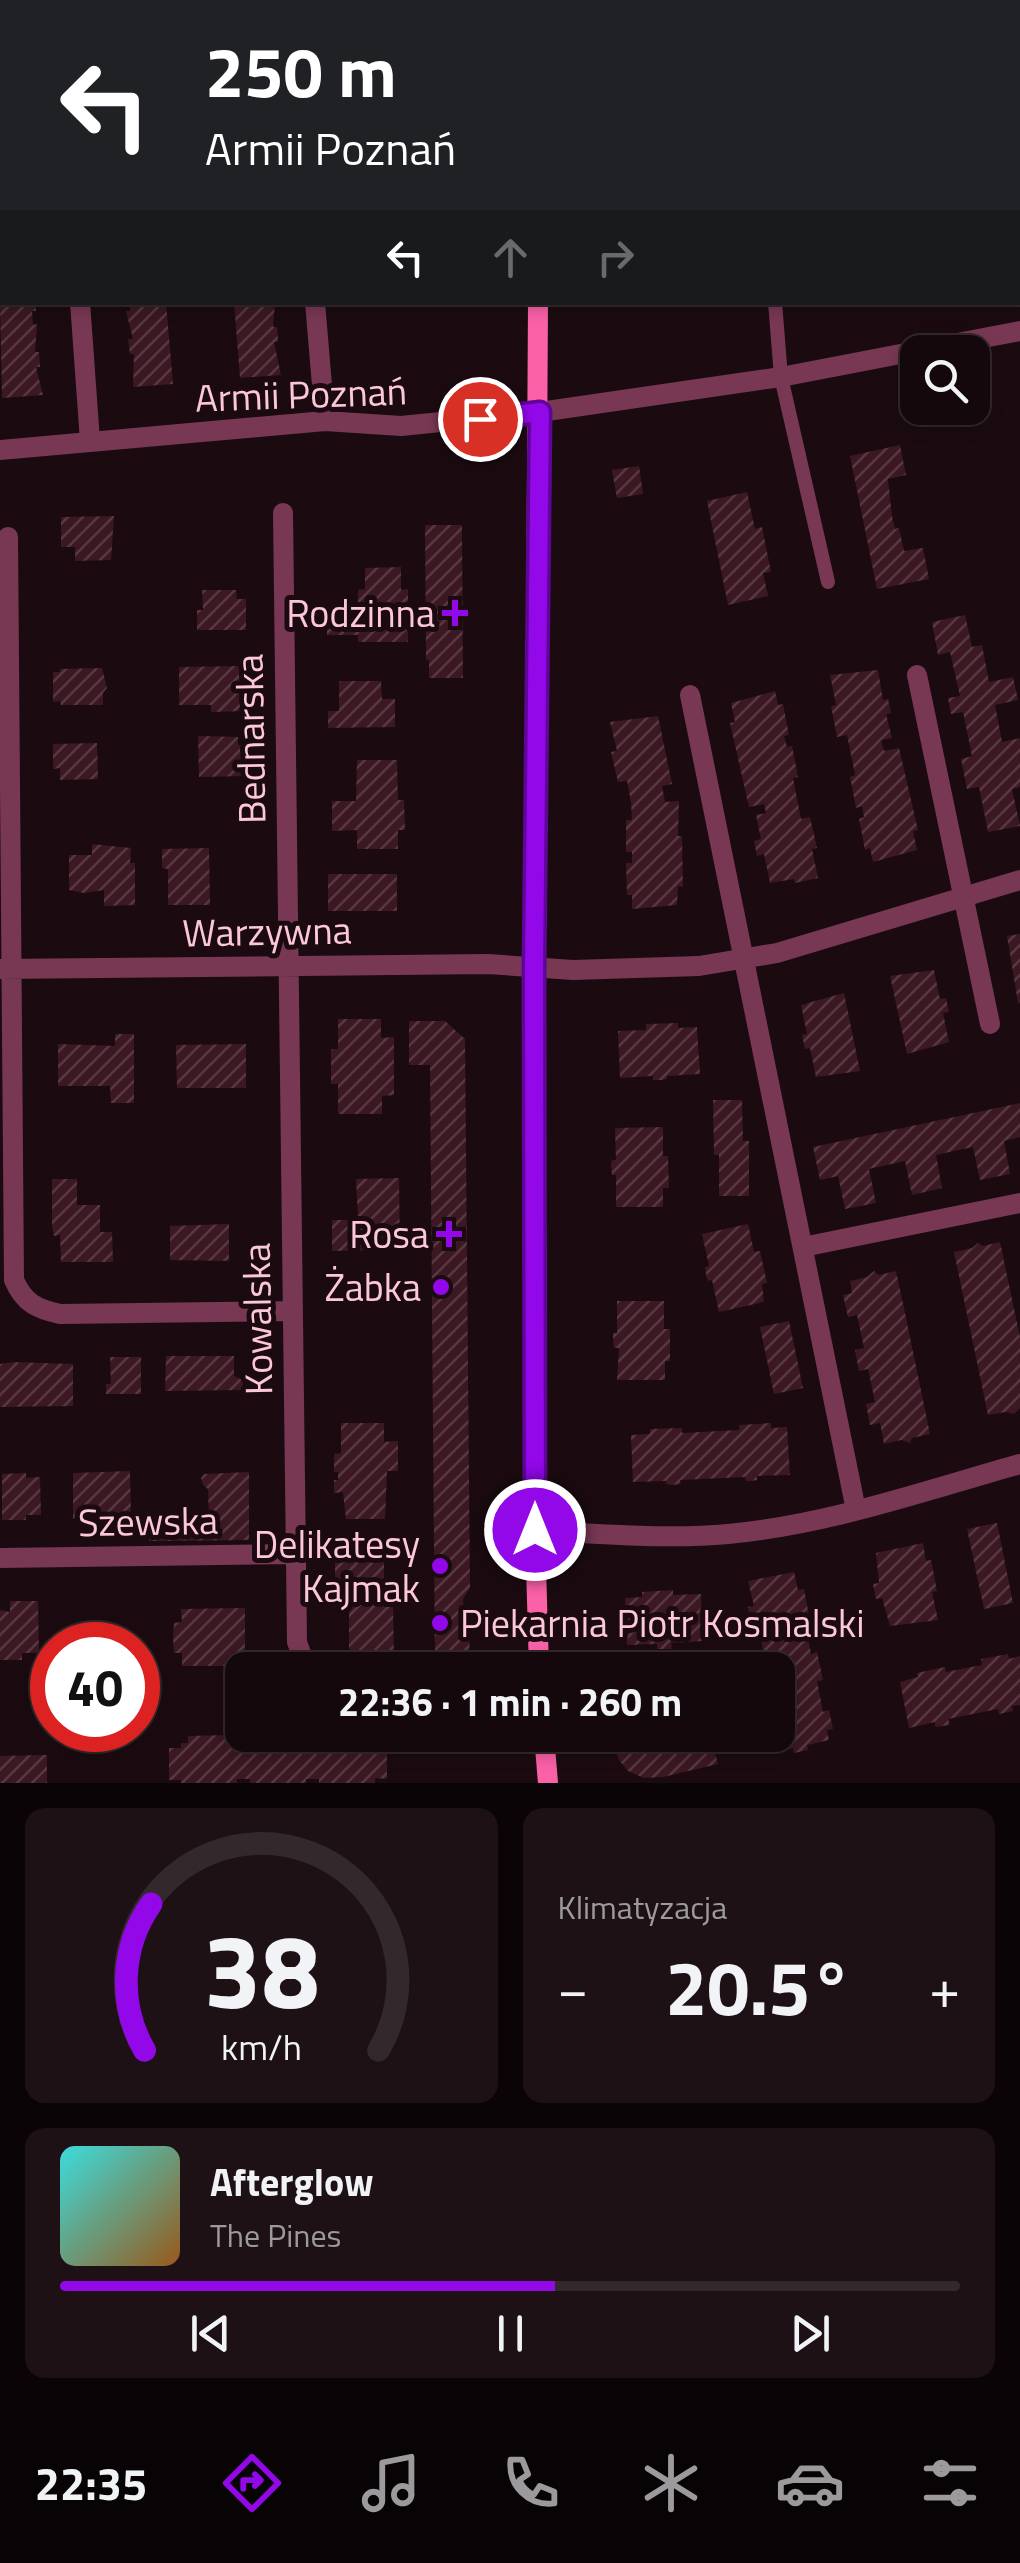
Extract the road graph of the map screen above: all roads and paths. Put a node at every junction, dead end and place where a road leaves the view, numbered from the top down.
1 (80, 305) edge
2 (316, 305) edge
3 (538, 305) edge
4 (775, 305) edge
5 (1020, 332) edge
6 (781, 377) junction
7 (540, 412) junction
8 (325, 420) junction
9 (90, 442) junction
10 (0, 450) edge
11 (283, 513) dead end
12 (8, 537) dead end
13 (828, 582) dead end
14 (918, 675) dead end
15 (690, 695) dead end
16 (1020, 880) edge
17 (965, 898) junction
18 (744, 960) junction
19 (287, 965) junction
20 (534, 969) junction
21 (5, 970) edge
22 (990, 1024) dead end
23 (1020, 1203) edge
24 (802, 1246) junction
25 (292, 1311) junction
26 (1020, 1464) edge
27 (856, 1510) junction
28 (535, 1530) junction
29 (296, 1554) junction
30 (0, 1558) edge
31 (301, 1652) edge
32 (538, 1652) edge
33 (545, 1752) edge
34 (548, 1783) edge

1 - 9 street
2 - 8 street
3 - 7 street
4 - 6 lane
5 - 6 street, Armii Poznań
6 - 7 street, Armii Poznań
6 - 13 lane
7 - 8 street, Armii Poznań
7 - 20 street
8 - 9 street, Armii Poznań
9 - 10 street, Armii Poznań
11 - 19 street, Bednarska
12 - 21 street
14 - 17 street
15 - 18 street
16 - 17 street, Warzywna
17 - 18 street, Warzywna
17 - 22 street
18 - 20 street, Warzywna
18 - 24 street
19 - 20 street, Warzywna
19 - 21 street, Warzywna
19 - 25 street, Kowalska
20 - 28 street
21 - 25 street
23 - 24 street
24 - 27 street
25 - 29 street, Kowalska
26 - 27 street
27 - 28 street
28 - 32 street
29 - 30 street, Szewska
29 - 31 street, Kowalska
33 - 34 street

